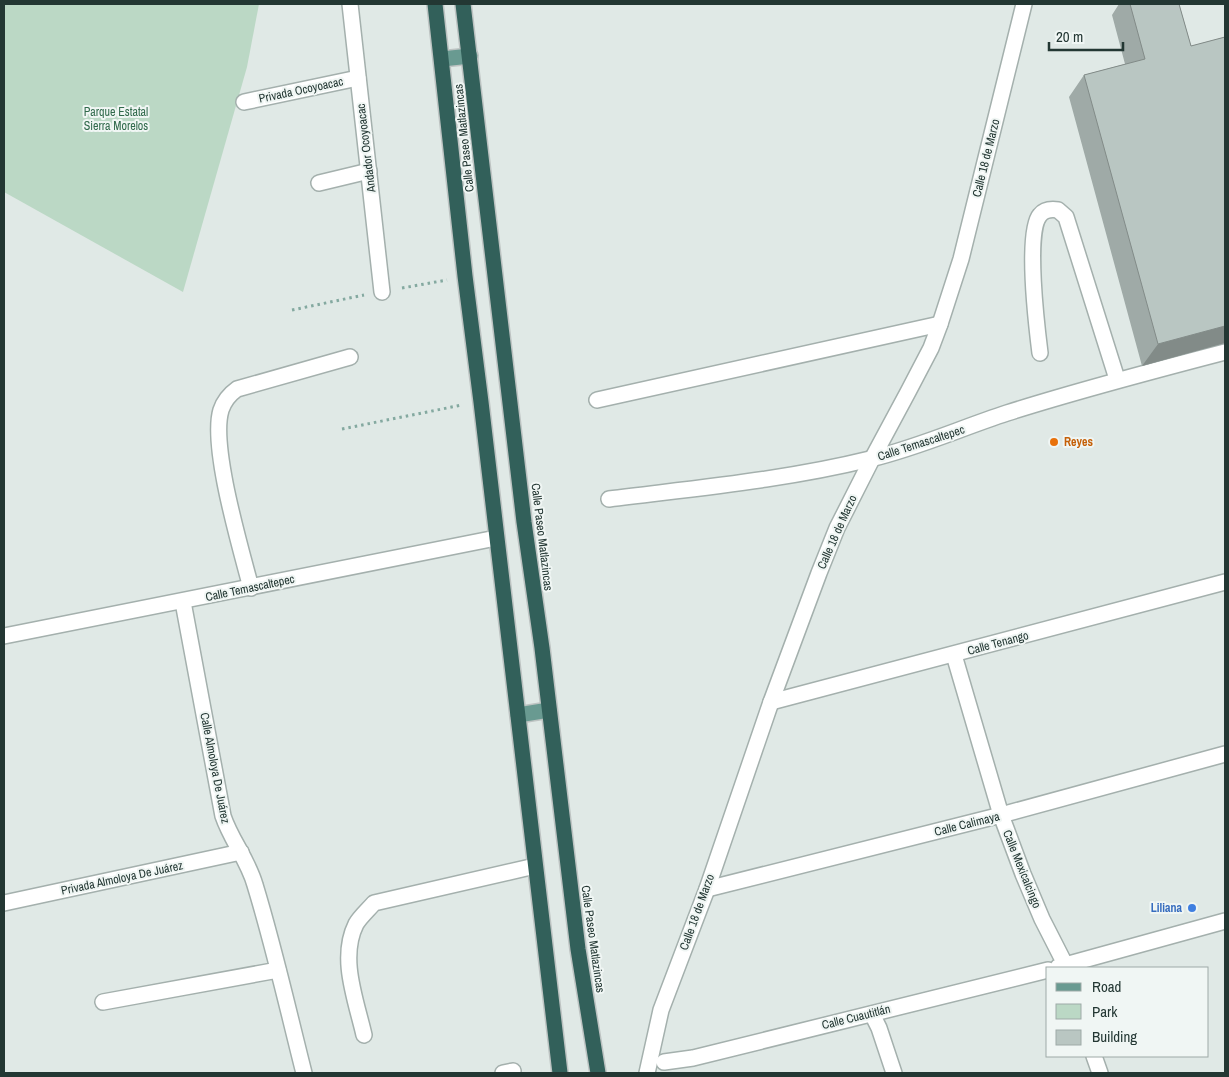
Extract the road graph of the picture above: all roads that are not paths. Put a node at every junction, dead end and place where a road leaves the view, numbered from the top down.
1 (350, 4) edge
2 (435, 4) edge
3 (463, 4) edge
4 (1024, 4) edge
5 (470, 56) junction
6 (442, 59) junction
7 (358, 78) junction
8 (244, 102) dead end
9 (369, 171) junction
10 (318, 183) dead end
11 (382, 292) dead end
12 (940, 324) junction
13 (1225, 352) edge
14 (1040, 353) dead end
15 (350, 357) dead end
16 (1116, 379) junction
17 (597, 400) dead end
18 (872, 459) junction
19 (609, 499) dead end
20 (496, 538) junction
21 (1225, 582) edge
22 (250, 588) junction
23 (183, 602) junction
24 (4, 636) edge
25 (954, 655) junction
26 (771, 702) junction
27 (549, 710) junction
28 (518, 715) junction
29 (1225, 754) edge
30 (1001, 816) junction
31 (241, 852) junction
32 (535, 866) junction
33 (707, 889) junction
34 (4, 903) edge
35 (1225, 921) edge
36 (1062, 967) edge
37 (278, 970) junction
38 (1046, 970) edge
39 (103, 1002) dead end
40 (872, 1014) junction
41 (364, 1035) dead end
42 (1094, 1057) edge
43 (664, 1062) dead end
44 (645, 1070) edge
45 (304, 1073) edge
46 (560, 1073) edge
47 (598, 1073) edge
48 (894, 1073) edge
49 (1100, 1073) edge

1 - 7 street, Andador Ocoyoacac
2 - 6 highway, Calle Paseo Matlazincas
3 - 5 highway, Calle Paseo Matlazincas
4 - 12 street, Calle 18 de Marzo
5 - 6 main road
5 - 27 highway, Calle Paseo Matlazincas
6 - 20 highway, Calle Paseo Matlazincas
7 - 8 street, Privada Ocoyoacac
7 - 9 street, Andador Ocoyoacac
9 - 10 street
9 - 11 street, Andador Ocoyoacac
12 - 17 street
12 - 18 street, Calle 18 de Marzo
13 - 16 street, Calle Temascaltepec
14 - 16 street
15 - 22 street
16 - 18 street, Calle Temascaltepec
18 - 19 street, Calle Temascaltepec
18 - 26 street, Calle 18 de Marzo
20 - 22 street, Calle Temascaltepec
20 - 28 highway, Calle Paseo Matlazincas
21 - 25 street, Calle Tenango
22 - 23 street, Calle Temascaltepec
23 - 24 street, Calle Temascaltepec
23 - 31 street, Calle Almoloya De Juárez
25 - 26 street, Calle Tenango
25 - 30 street, Calle Mexicalcingo
26 - 33 street, Calle 18 de Marzo
27 - 28 main road
27 - 47 highway, Calle Paseo Matlazincas
28 - 32 highway, Calle Paseo Matlazincas
29 - 30 street, Calle Calimaya
30 - 33 street, Calle Calimaya
30 - 36 street, Calle Mexicalcingo
31 - 34 street, Privada Almoloya De Juárez
31 - 37 street, Calle Almoloya De Juárez
32 - 41 street
32 - 46 highway, Calle Paseo Matlazincas
33 - 44 street, Calle 18 de Marzo
35 - 36 street
37 - 39 street
37 - 45 street, Calle Almoloya De Juárez
38 - 40 street, Calle Cuautitlán
40 - 43 street, Calle Cuautitlán
40 - 48 street
42 - 49 street

